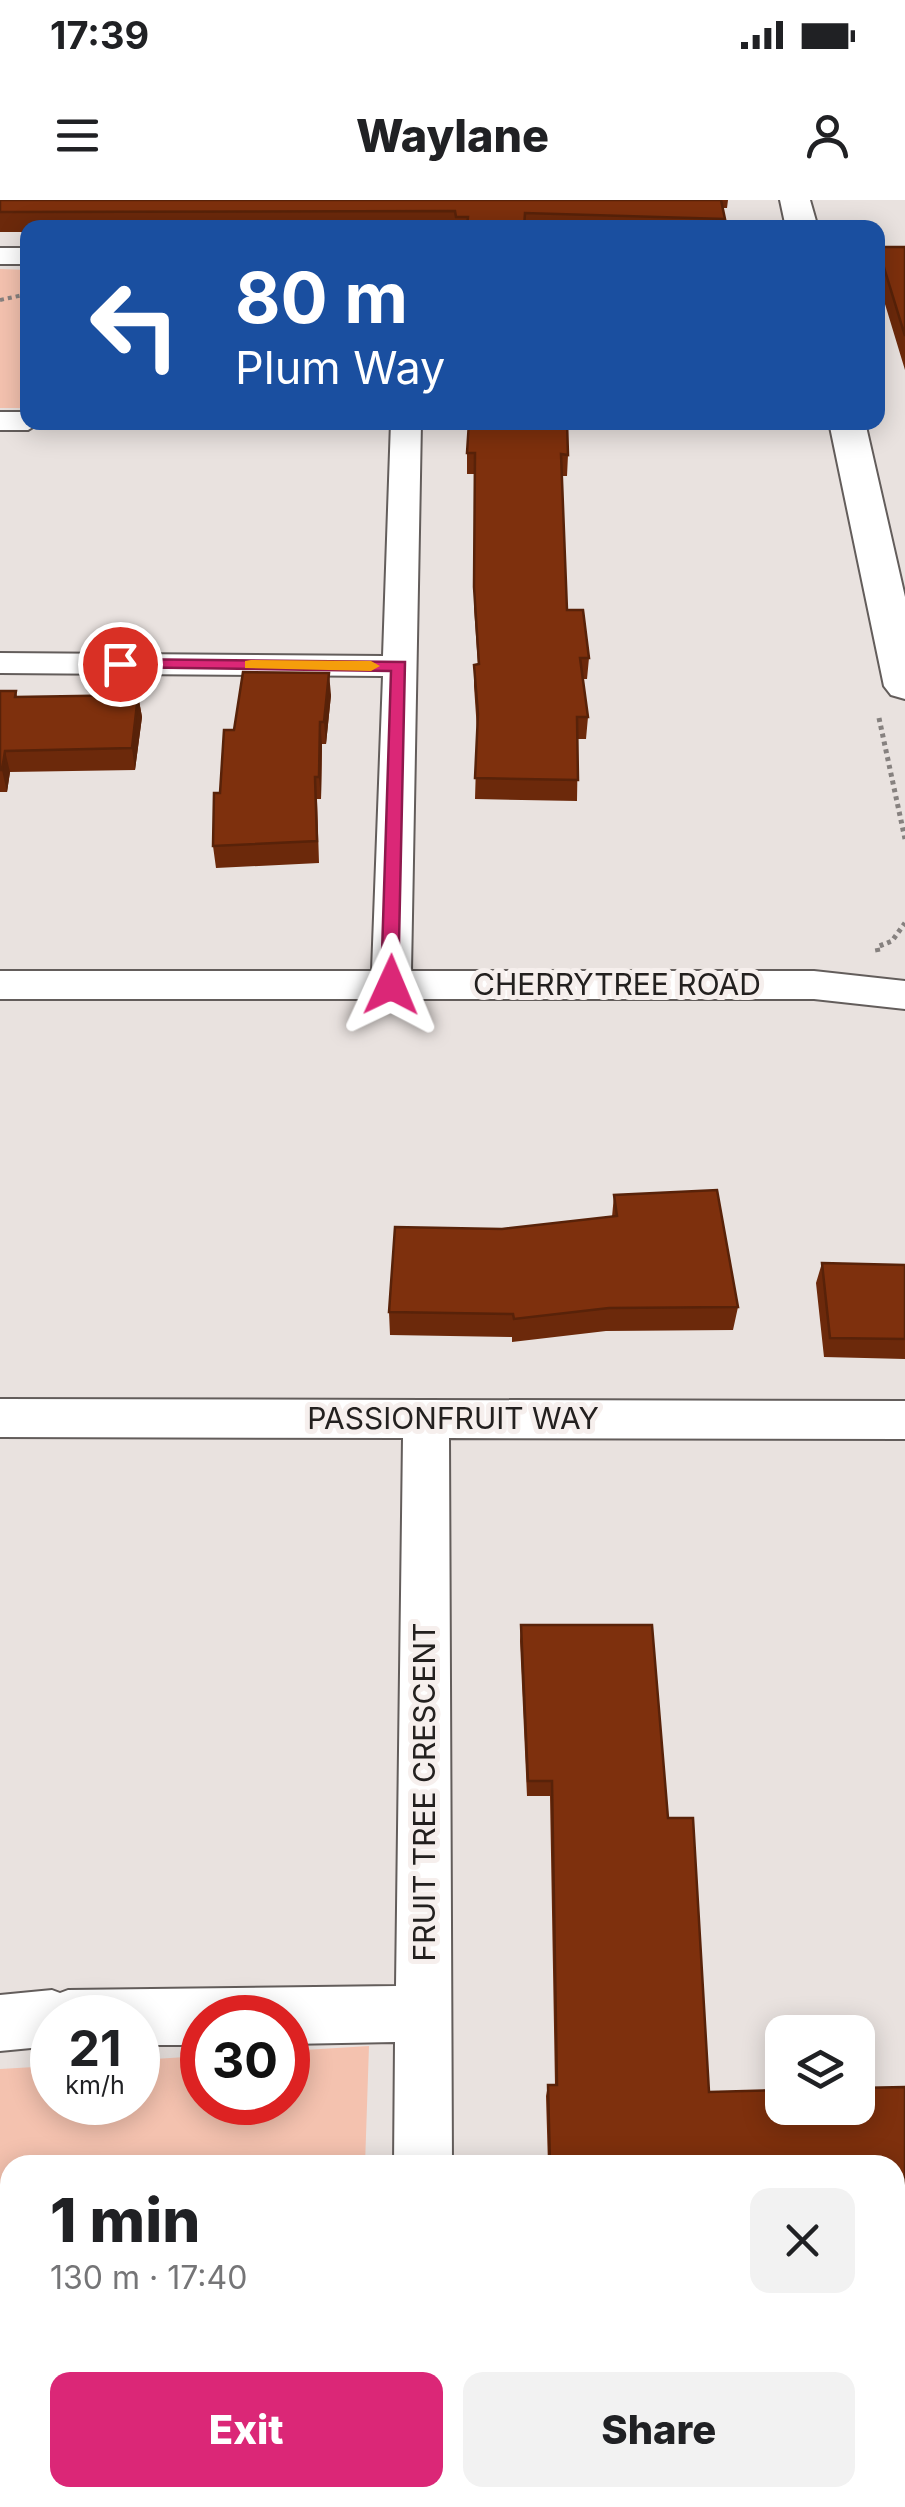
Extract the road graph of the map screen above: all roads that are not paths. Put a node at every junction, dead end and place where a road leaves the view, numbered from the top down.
1 (406, 430) edge
2 (849, 430) edge
3 (0, 663) edge
4 (400, 666) junction
5 (905, 686) edge
6 (905, 961) edge
7 (0, 985) edge
8 (391, 985) junction
9 (814, 985) junction
10 (905, 996) edge
11 (0, 1418) edge
12 (426, 1418) junction
13 (905, 1420) edge
14 (424, 2014) junction
15 (160, 2017) edge
16 (30, 2020) edge
17 (0, 2023) edge
18 (424, 2155) edge

1 - 4 street
2 - 5 street
3 - 4 street
4 - 8 street
6 - 9 street, CHERRYTREE ROAD
7 - 8 street, CHERRYTREE ROAD
8 - 9 street, CHERRYTREE ROAD
9 - 10 street, CHERRYTREE ROAD
11 - 12 street, PASSIONFRUIT WAY
12 - 13 street, PASSIONFRUIT WAY
12 - 14 street, FRUIT TREE CRESCENT
14 - 15 street
14 - 18 street, FRUIT TREE CRESCENT
16 - 17 street

